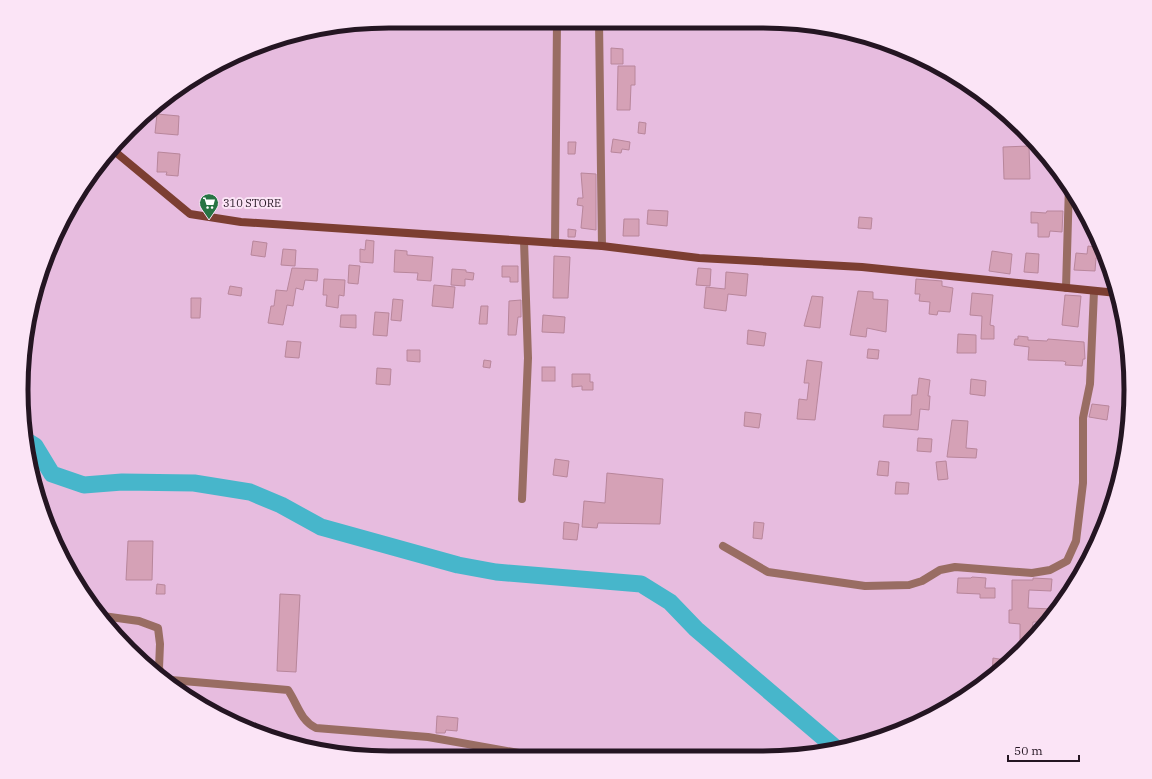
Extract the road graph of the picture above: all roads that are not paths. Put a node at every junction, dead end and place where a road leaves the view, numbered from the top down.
1 (557, 28) edge
2 (599, 28) edge
3 (116, 153) edge
4 (1069, 198) edge
5 (524, 241) junction
6 (555, 243) junction
7 (602, 246) junction
8 (1066, 288) junction
9 (1094, 290) junction
10 (1111, 293) edge
11 (522, 499) dead end
12 (723, 546) dead end
13 (109, 617) edge
14 (159, 668) edge
15 (175, 680) edge
16 (508, 751) edge

1 - 6 street
2 - 7 street
3 - 5 street
4 - 8 street
5 - 6 street
5 - 11 street
6 - 7 street
7 - 8 street
8 - 9 street
9 - 10 street
9 - 12 street
13 - 14 street
15 - 16 street

